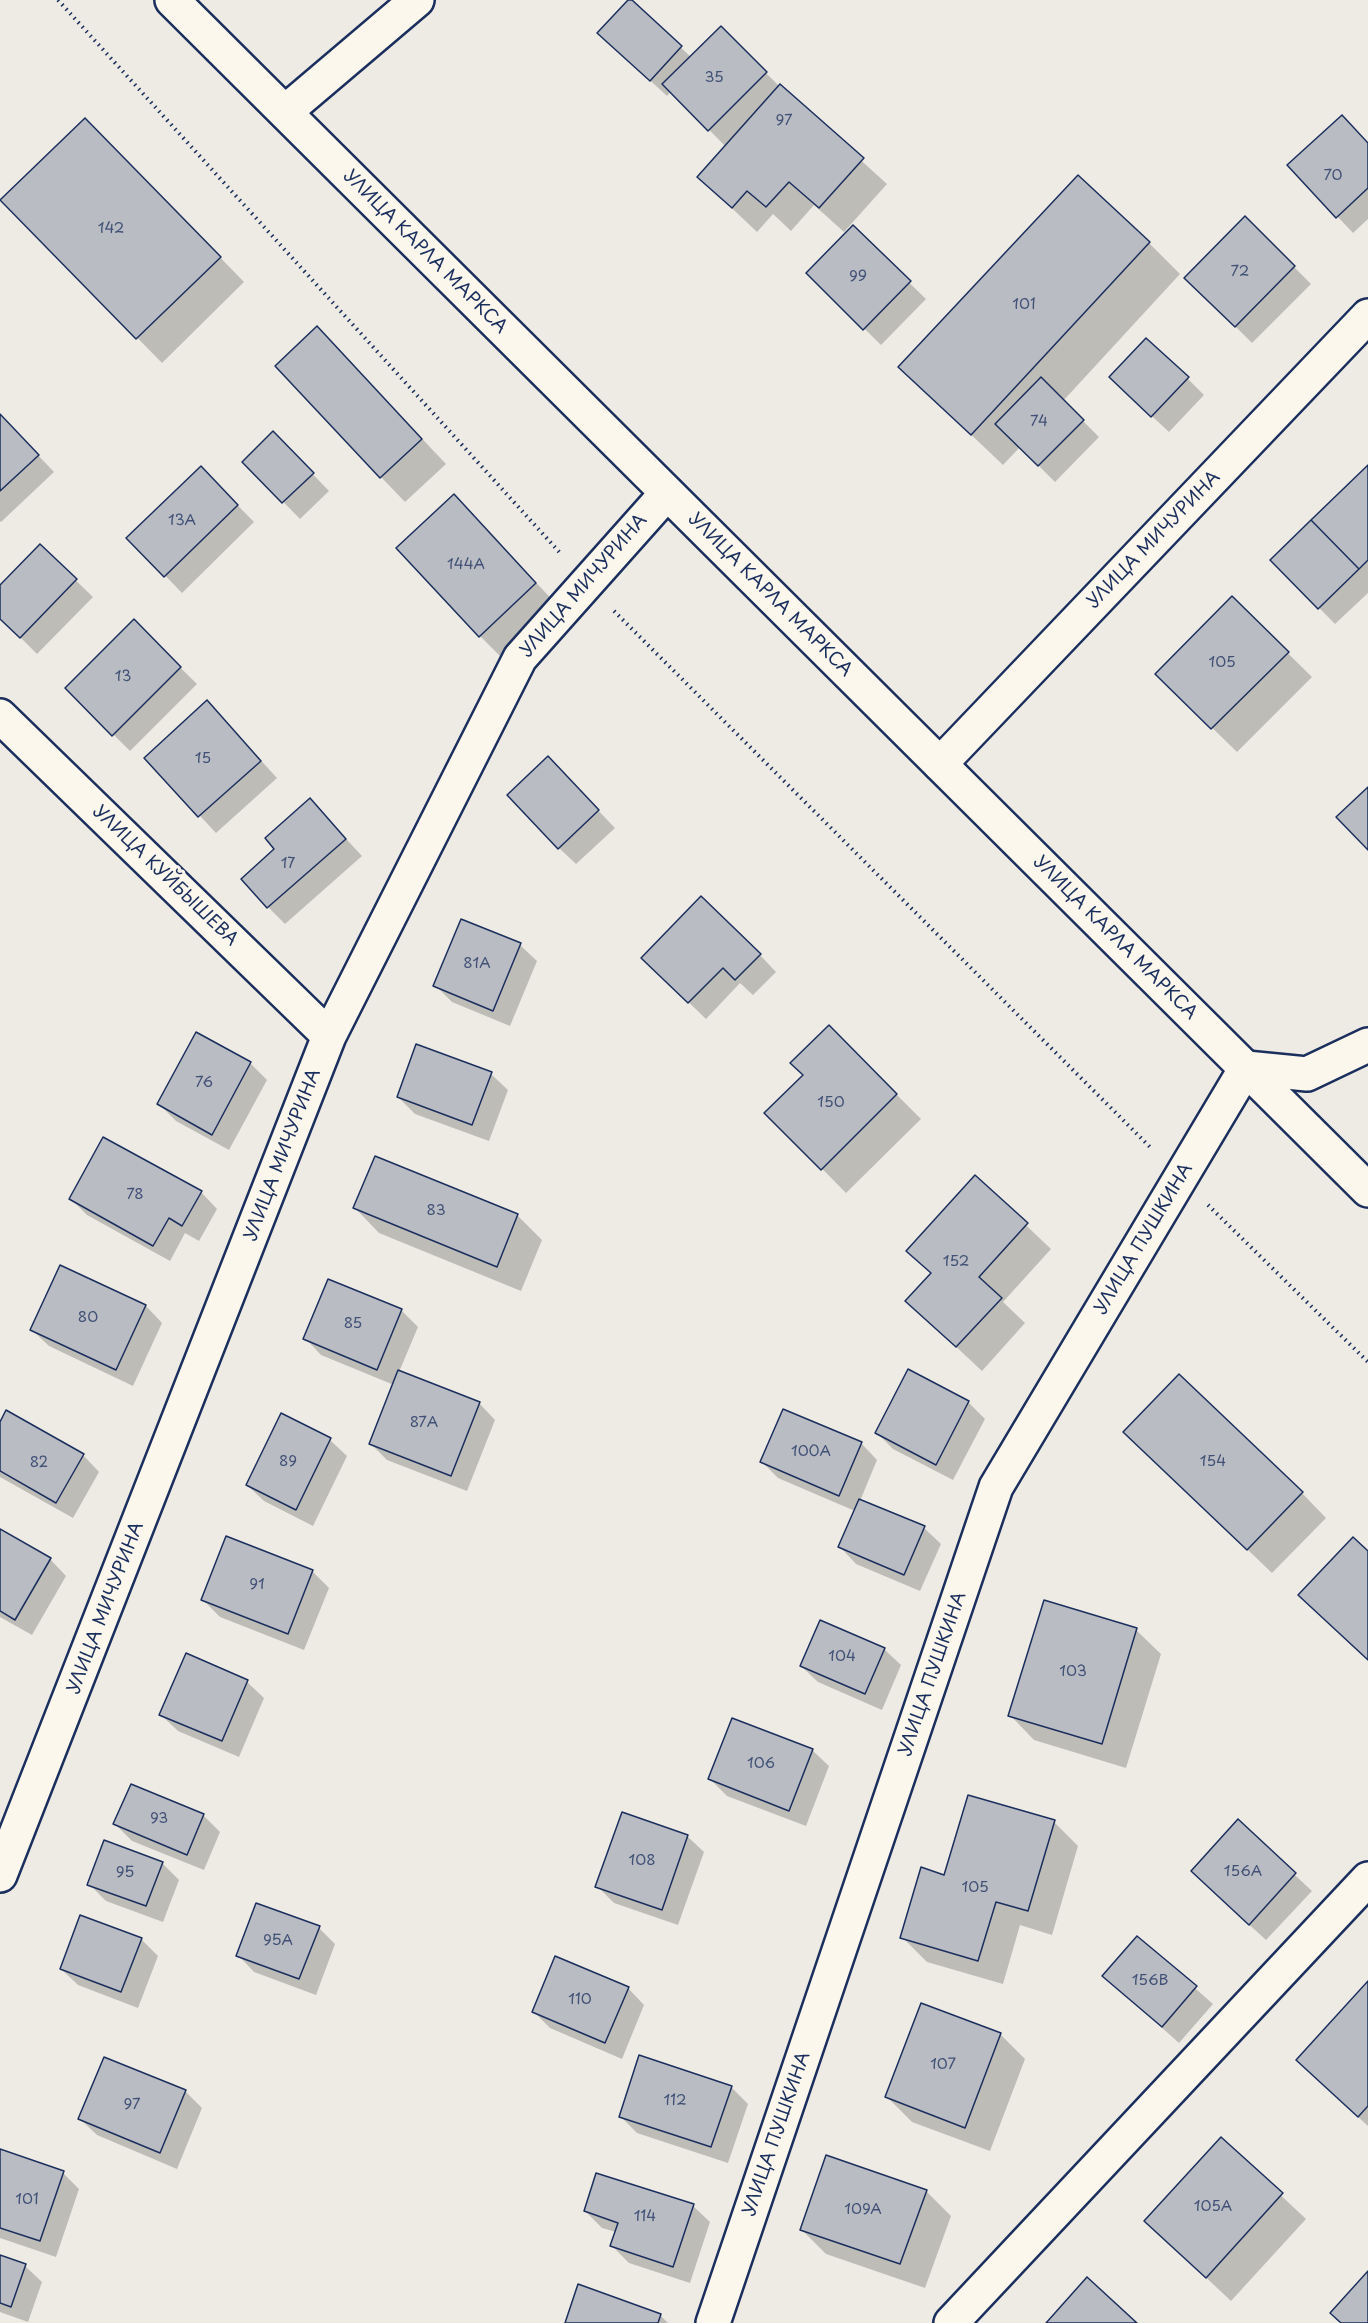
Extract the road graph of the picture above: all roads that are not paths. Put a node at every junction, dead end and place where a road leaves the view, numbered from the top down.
1 (172, 0) edge
2 (417, 0) edge
3 (285, 112) junction
4 (1368, 316) edge
5 (667, 493) junction
6 (0, 716) edge
7 (940, 764) junction
8 (329, 1036) junction
9 (1368, 1045) edge
10 (1246, 1068) junction
11 (1368, 1190) edge
12 (0, 1875) edge
13 (1368, 1879) edge
14 (713, 2323) edge
15 (951, 2323) edge

1 - 3 street, УЛИЦА КАРЛА МАРКСА
2 - 3 street
3 - 5 street, УЛИЦА КАРЛА МАРКСА
4 - 7 street, УЛИЦА МИЧУРИНА
5 - 7 street, УЛИЦА КАРЛА МАРКСА
5 - 8 street, УЛИЦА МИЧУРИНА
6 - 8 street, УЛИЦА КУЙБЫШЕВА
7 - 10 street, УЛИЦА КАРЛА МАРКСА
8 - 12 street, УЛИЦА МИЧУРИНА
9 - 10 street
10 - 11 street, УЛИЦА КАРЛА МАРКСА
10 - 14 street, УЛИЦА ПУШКИНА
13 - 15 street

